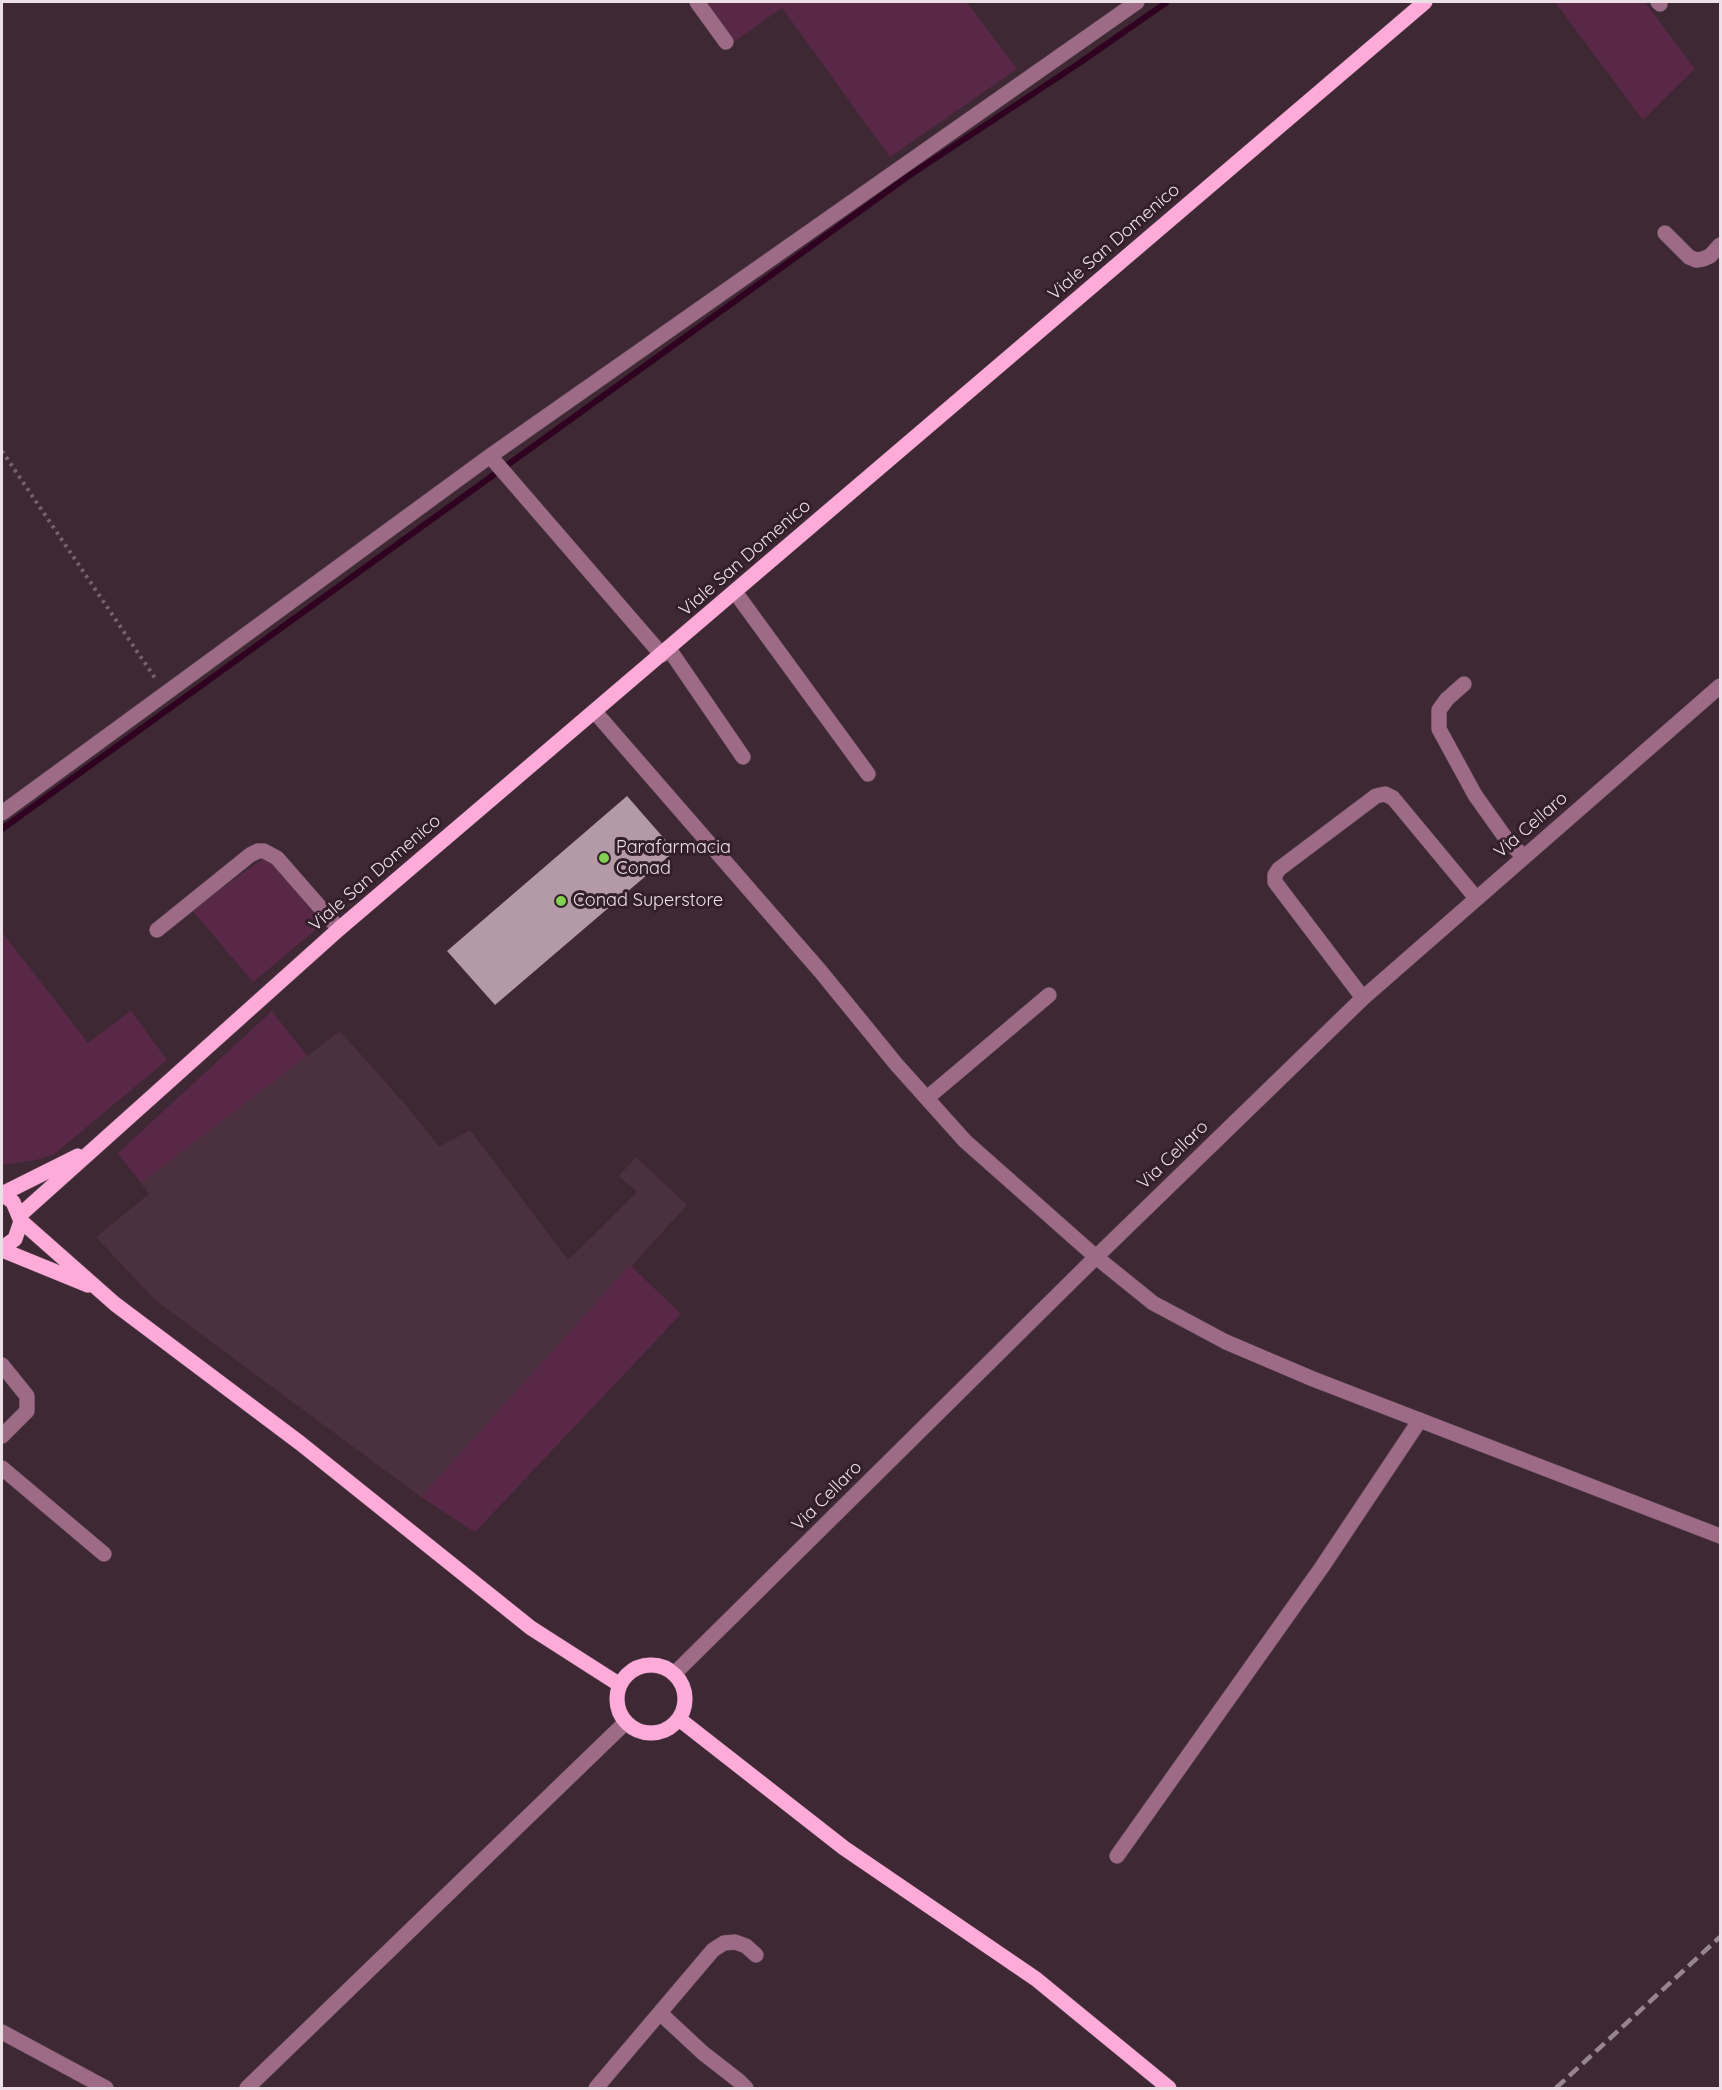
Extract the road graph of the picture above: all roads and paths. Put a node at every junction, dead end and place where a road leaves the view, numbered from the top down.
1 (697, 2) edge
2 (1137, 2) edge
3 (1425, 2) edge
4 (726, 42) dead end
5 (1665, 233) dead end
6 (1720, 245) edge
7 (2, 451) edge
8 (494, 459) junction
9 (735, 592) junction
10 (665, 652) junction
11 (1464, 684) dead end
12 (1720, 686) edge
13 (166, 694) junction
14 (595, 712) junction
15 (742, 757) dead end
16 (868, 774) dead end
17 (2, 813) edge
18 (1524, 857) junction
19 (1476, 898) junction
20 (339, 929) junction
21 (157, 930) dead end
22 (1049, 995) dead end
23 (1363, 998) junction
24 (927, 1098) junction
25 (94, 1148) junction
26 (2, 1194) edge
27 (20, 1218) junction
28 (2, 1249) edge
29 (1096, 1257) junction
30 (98, 1290) junction
31 (2, 1365) edge
32 (1420, 1420) junction
33 (2, 1436) edge
34 (2, 1468) edge
35 (1720, 1536) edge
36 (104, 1554) dead end
37 (674, 1674) junction
38 (620, 1685) junction
39 (679, 1719) junction
40 (626, 1722) junction
41 (1117, 1856) dead end
42 (756, 1955) dead end
43 (660, 2013) junction
44 (2, 2032) edge
45 (106, 2088) edge
46 (248, 2088) edge
47 (596, 2088) edge
48 (746, 2088) edge
49 (1169, 2088) edge

1 - 4 street
2 - 8 street
3 - 9 main road, Viale San Domenico
5 - 6 street
7 - 13 path
8 - 10 street
8 - 13 street
9 - 10 main road, Viale San Domenico
9 - 16 street
10 - 14 main road, Viale San Domenico
10 - 15 street
11 - 18 street
12 - 18 street, Via Cellaro
13 - 17 street
14 - 20 main road, Viale San Domenico
14 - 24 street
18 - 19 street, Via Cellaro
19 - 23 street, Via Cellaro
19 - 23 street
20 - 21 street
20 - 25 main road, Viale San Domenico
22 - 24 street
23 - 29 street, Via Cellaro
24 - 29 street
25 - 26 main road, Viale San Domenico
25 - 27 main road, Viale San Domenico
26 - 27 main road
27 - 28 main road, Viale San Domenico
27 - 30 main road
28 - 30 main road
29 - 32 street
29 - 37 street, Via Cellaro
30 - 38 main road
31 - 33 street
32 - 35 street
32 - 41 street
34 - 36 street
37 - 38 main road
37 - 39 main road
38 - 40 main road
39 - 40 main road
39 - 49 main road
40 - 46 street
42 - 43 street
43 - 47 street
43 - 48 street
44 - 45 street

